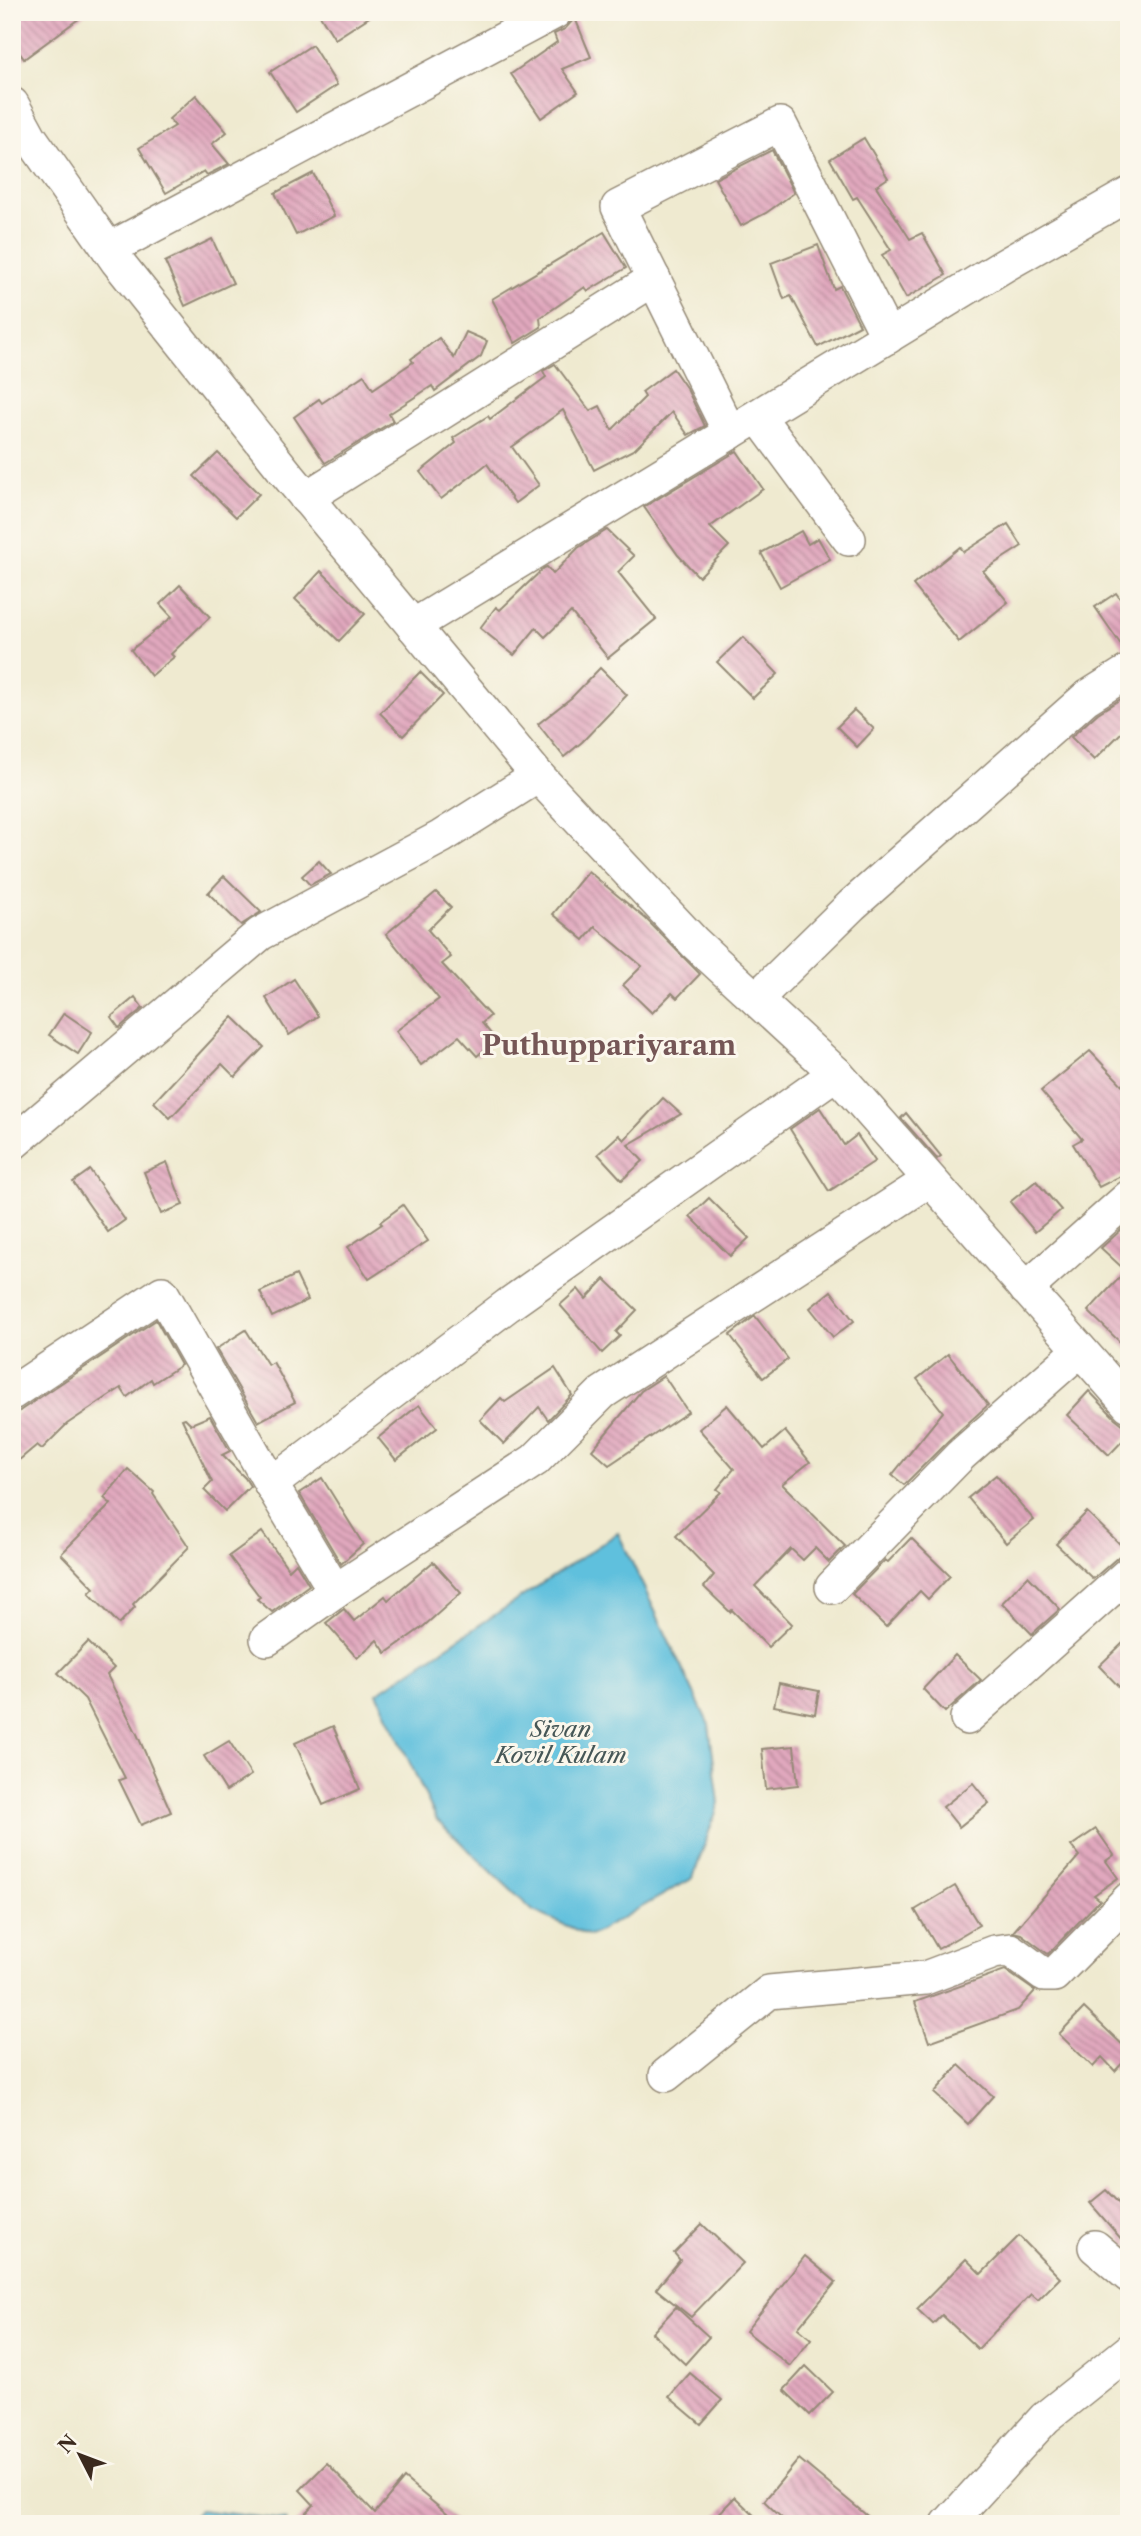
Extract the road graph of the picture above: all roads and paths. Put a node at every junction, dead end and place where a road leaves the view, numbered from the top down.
1 (555, 12) edge
2 (12, 104) edge
3 (1129, 194) edge
4 (109, 249) junction
5 (654, 279) junction
6 (888, 337) junction
7 (744, 425) junction
8 (306, 498) junction
9 (849, 539) dead end
10 (414, 626) junction
11 (1129, 671) edge
12 (538, 776) junction
13 (756, 999) junction
14 (836, 1073) junction
15 (12, 1144) edge
16 (930, 1180) junction
17 (1129, 1197) edge
18 (1026, 1289) junction
19 (1080, 1350) junction
20 (12, 1393) edge
21 (1129, 1405) edge
22 (271, 1484) junction
23 (1129, 1573) edge
24 (832, 1587) dead end
25 (335, 1591) junction
26 (267, 1639) dead end
27 (967, 1718) dead end
28 (1129, 1899) edge
29 (666, 2075) dead end
30 (1095, 2247) dead end
31 (1129, 2276) edge
32 (1129, 2351) edge
33 (948, 2524) edge

1 - 4 street
2 - 4 street
3 - 6 street
4 - 8 street
5 - 6 street
5 - 7 street
5 - 8 street
6 - 7 street
7 - 9 street
7 - 10 street
8 - 10 street
10 - 12 street
11 - 13 street
12 - 13 street
12 - 15 street
13 - 14 street
14 - 16 street
14 - 22 street
16 - 18 street
16 - 25 street
17 - 18 street
18 - 19 street
19 - 21 street
19 - 24 street
20 - 22 street
22 - 25 street
23 - 27 street
25 - 26 street
28 - 29 street
30 - 31 street
32 - 33 street

